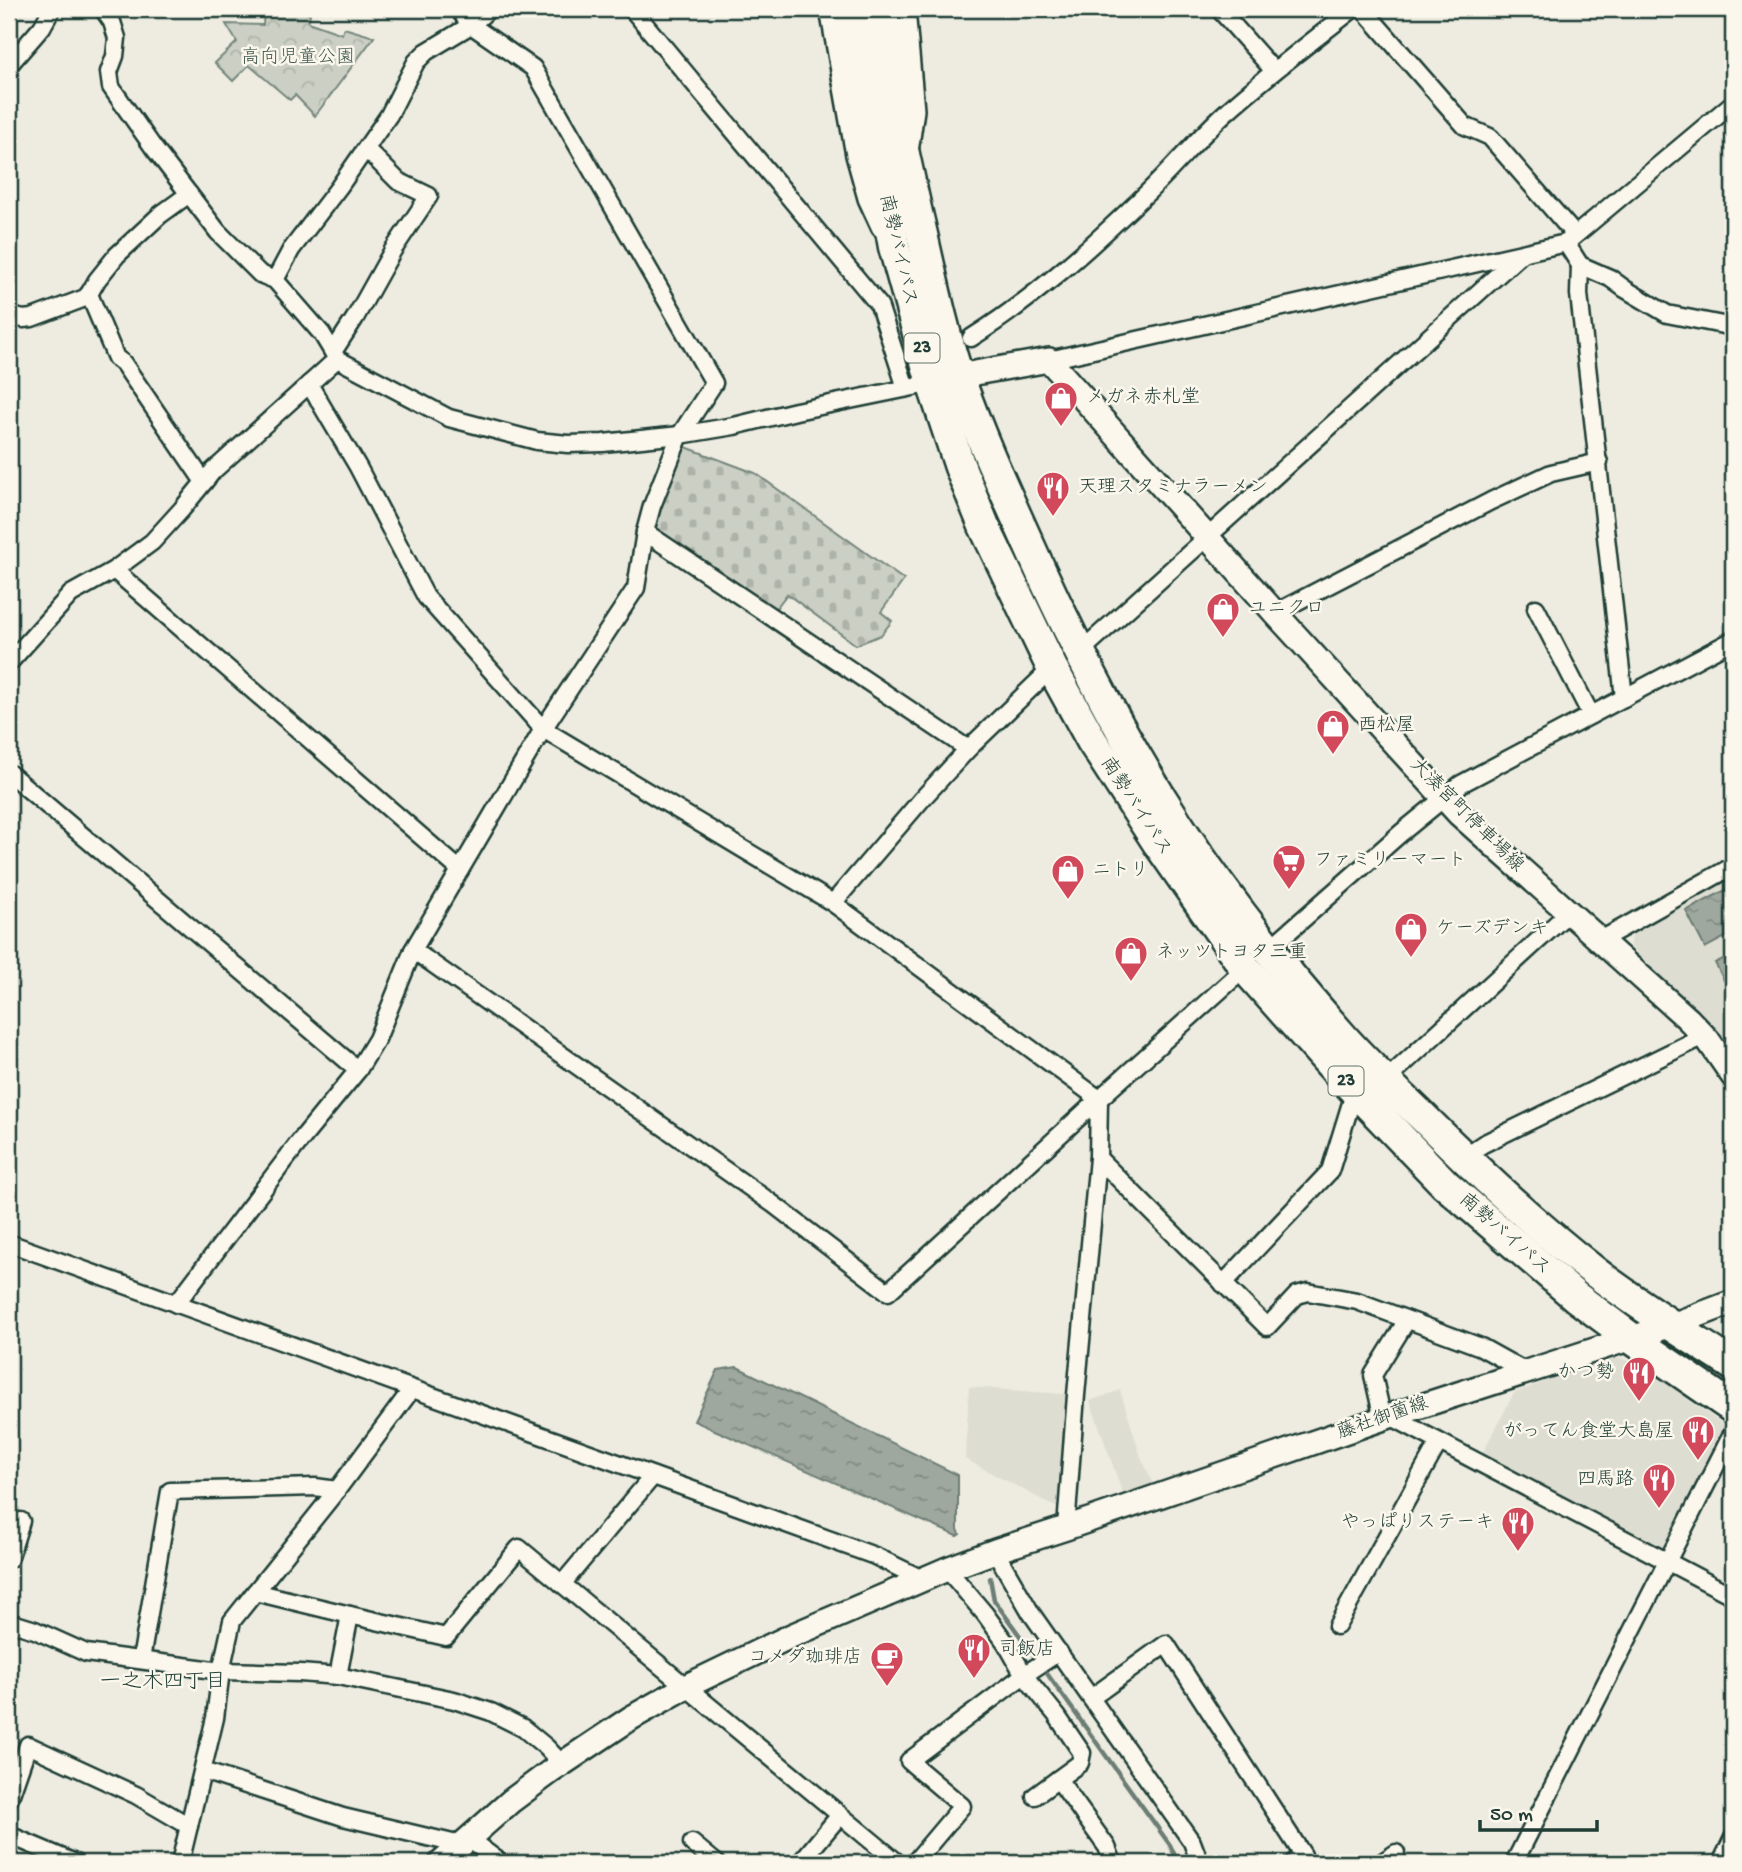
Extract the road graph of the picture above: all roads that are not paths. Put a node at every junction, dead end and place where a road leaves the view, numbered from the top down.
1 (52, 9) edge
2 (103, 9) edge
3 (458, 9) edge
4 (489, 9) edge
5 (632, 9) edge
6 (832, 9) edge
7 (854, 9) edge
8 (880, 9) edge
9 (903, 9) edge
10 (1219, 9) edge
11 (1353, 9) edge
12 (1363, 9) edge
13 (471, 25) junction
14 (9, 65) edge
15 (1274, 71) junction
16 (1733, 103) edge
17 (366, 149) junction
18 (905, 160) junction
19 (189, 194) junction
20 (1571, 239) junction
21 (894, 247) junction
22 (1522, 254) junction
23 (1580, 265) junction
24 (275, 280) junction
25 (89, 294) junction
26 (9, 315) edge
27 (1733, 327) edge
28 (971, 338) dead end
29 (335, 356) junction
30 (1049, 360) junction
31 (932, 382) junction
32 (309, 384) junction
33 (680, 435) junction
34 (1599, 462) junction
35 (204, 482) junction
36 (645, 532) junction
37 (1208, 536) junction
38 (114, 570) junction
39 (1536, 608) dead end
40 (1275, 613) junction
41 (1733, 640) edge
42 (1080, 652) junction
43 (9, 663) edge
44 (1052, 668) junction
45 (1624, 698) junction
46 (1591, 715) junction
47 (543, 729) junction
48 (968, 749) junction
49 (9, 773) edge
50 (1443, 797) junction
51 (1733, 866) edge
52 (460, 870) junction
53 (833, 903) junction
54 (1568, 913) junction
55 (1599, 941) junction
56 (1269, 949) junction
57 (412, 950) junction
58 (1245, 968) junction
59 (1704, 1036) junction
60 (358, 1070) junction
61 (1733, 1076) edge
62 (1386, 1080) junction
63 (1355, 1090) junction
64 (1099, 1099) junction
65 (1463, 1157) junction
66 (1098, 1158) junction
67 (9, 1243) edge
68 (1223, 1283) junction
69 (1733, 1302) edge
70 (176, 1304) junction
71 (1407, 1320) junction
72 (1672, 1325) junction
73 (1631, 1338) junction
74 (1733, 1365) edge
75 (1526, 1372) junction
76 (412, 1389) junction
77 (1733, 1408) edge
78 (1386, 1418) junction
79 (1733, 1432) edge
80 (1439, 1442) junction
81 (653, 1476) junction
82 (337, 1490) junction
83 (20, 1521) dead end
84 (1066, 1528) junction
85 (995, 1551) junction
86 (9, 1559) edge
87 (1669, 1561) junction
88 (947, 1569) junction
89 (924, 1580) junction
90 (562, 1584) junction
91 (255, 1592) junction
92 (1733, 1597) edge
93 (350, 1615) junction
94 (9, 1622) edge
95 (1337, 1626) dead end
96 (1056, 1653) junction
97 (141, 1660) junction
98 (221, 1671) junction
99 (1027, 1674) junction
100 (338, 1676) junction
101 (685, 1687) junction
102 (1091, 1699) junction
103 (562, 1764) junction
104 (203, 1771) junction
105 (1058, 1779) junction
106 (1035, 1796) dead end
107 (9, 1800) edge
108 (840, 1815) junction
109 (189, 1826) junction
110 (9, 1835) edge
111 (1733, 1839) edge
112 (465, 1842) junction
113 (692, 1843) dead end
114 (1396, 1853) dead end
115 (75, 1863) edge
116 (180, 1863) edge
117 (441, 1863) edge
118 (501, 1863) edge
119 (716, 1863) edge
120 (800, 1863) edge
121 (898, 1863) edge
122 (914, 1863) edge
123 (1113, 1863) edge
124 (1200, 1863) edge
125 (1293, 1863) edge
126 (1381, 1863) edge
127 (1514, 1863) edge
128 (1721, 1863) edge

1 - 14 street
2 - 19 street
3 - 13 street
4 - 13 street
5 - 31 street
6 - 21 main road
7 - 21 highway, 南勢バイパス / 23
8 - 18 highway, 南勢バイパス / 23
9 - 18 main road
10 - 15 street
11 - 15 street
12 - 20 street
13 - 17 street
13 - 33 street
15 - 28 street
16 - 20 street
17 - 24 street
17 - 29 street
18 - 31 highway, 南勢バイパス / 23
19 - 24 street
19 - 25 street
20 - 22 street
20 - 23 street
21 - 31 highway, 南勢バイパス / 23
22 - 30 street
22 - 37 street
23 - 27 street
23 - 34 street
24 - 29 street
25 - 26 street
25 - 35 street
29 - 32 street
29 - 33 street
30 - 31 main road
30 - 37 main road, 大湊宮町停車場線
31 - 33 street
31 - 42 highway, 南勢バイパス / 23
31 - 44 highway, 南勢バイパス / 23
32 - 35 street
32 - 47 street
33 - 36 street
34 - 40 street
34 - 45 street
35 - 38 street
36 - 47 street
36 - 48 street
37 - 40 main road, 大湊宮町停車場線
37 - 42 street
38 - 43 street
38 - 52 street
39 - 46 street
40 - 50 main road, 大湊宮町停車場線
41 - 45 street
42 - 56 highway, 南勢バイパス / 23
44 - 48 street
44 - 58 highway, 南勢バイパス / 23
45 - 46 street
46 - 50 street
47 - 52 street
47 - 53 street
48 - 53 street
49 - 60 street
50 - 54 main road, 大湊宮町停車場線
50 - 56 street
51 - 55 street
52 - 57 street
53 - 64 street
54 - 55 main road, 大湊宮町停車場線
54 - 62 street
55 - 59 main road, 大湊宮町停車場線
56 - 62 highway, 南勢バイパス / 23
57 - 60 street
57 - 64 street
58 - 63 highway, 南勢バイパス / 23
58 - 64 street
59 - 61 main road, 大湊宮町停車場線
59 - 65 street
60 - 70 street
62 - 65 highway, 南勢バイパス / 23
63 - 68 street
63 - 73 highway, 南勢バイパス / 23
64 - 66 street
65 - 72 highway, 南勢バイパス / 23
66 - 68 street
66 - 84 street
67 - 70 street
68 - 71 street
69 - 72 main road, 藤社御薗線
70 - 76 street
71 - 75 street
71 - 78 street
72 - 73 main road, 藤社御薗線
72 - 74 highway, 南勢バイパス / 23
73 - 75 main road, 藤社御薗線
73 - 77 highway, 南勢バイパス / 23
75 - 78 main road, 藤社御薗線
76 - 81 street
76 - 82 street
78 - 80 street
78 - 84 main road, 藤社御薗線
79 - 87 street
80 - 87 street
80 - 95 street
81 - 89 street
81 - 90 street
82 - 91 street
82 - 97 street
83 - 86 street
84 - 85 main road, 藤社御薗線
85 - 88 main road, 藤社御薗線
85 - 96 street
87 - 92 street
87 - 127 street
88 - 89 main road, 藤社御薗線
88 - 99 street
89 - 101 main road, 藤社御薗線
90 - 93 street
90 - 101 street
91 - 93 street
91 - 98 street
93 - 100 street
94 - 97 street
96 - 99 street
96 - 102 street
97 - 98 street
98 - 100 street
98 - 104 street
99 - 105 street
99 - 122 street
100 - 103 street
101 - 103 main road, 藤社御薗線
101 - 108 street
102 - 124 street
102 - 125 street
103 - 112 main road, 藤社御薗線
104 - 109 street
104 - 112 street
105 - 106 street
105 - 123 street
107 - 109 street
108 - 120 street
108 - 121 street
109 - 116 street
110 - 115 street
111 - 128 street
112 - 117 main road, 藤社御薗線
112 - 118 street
113 - 119 street
114 - 126 street

